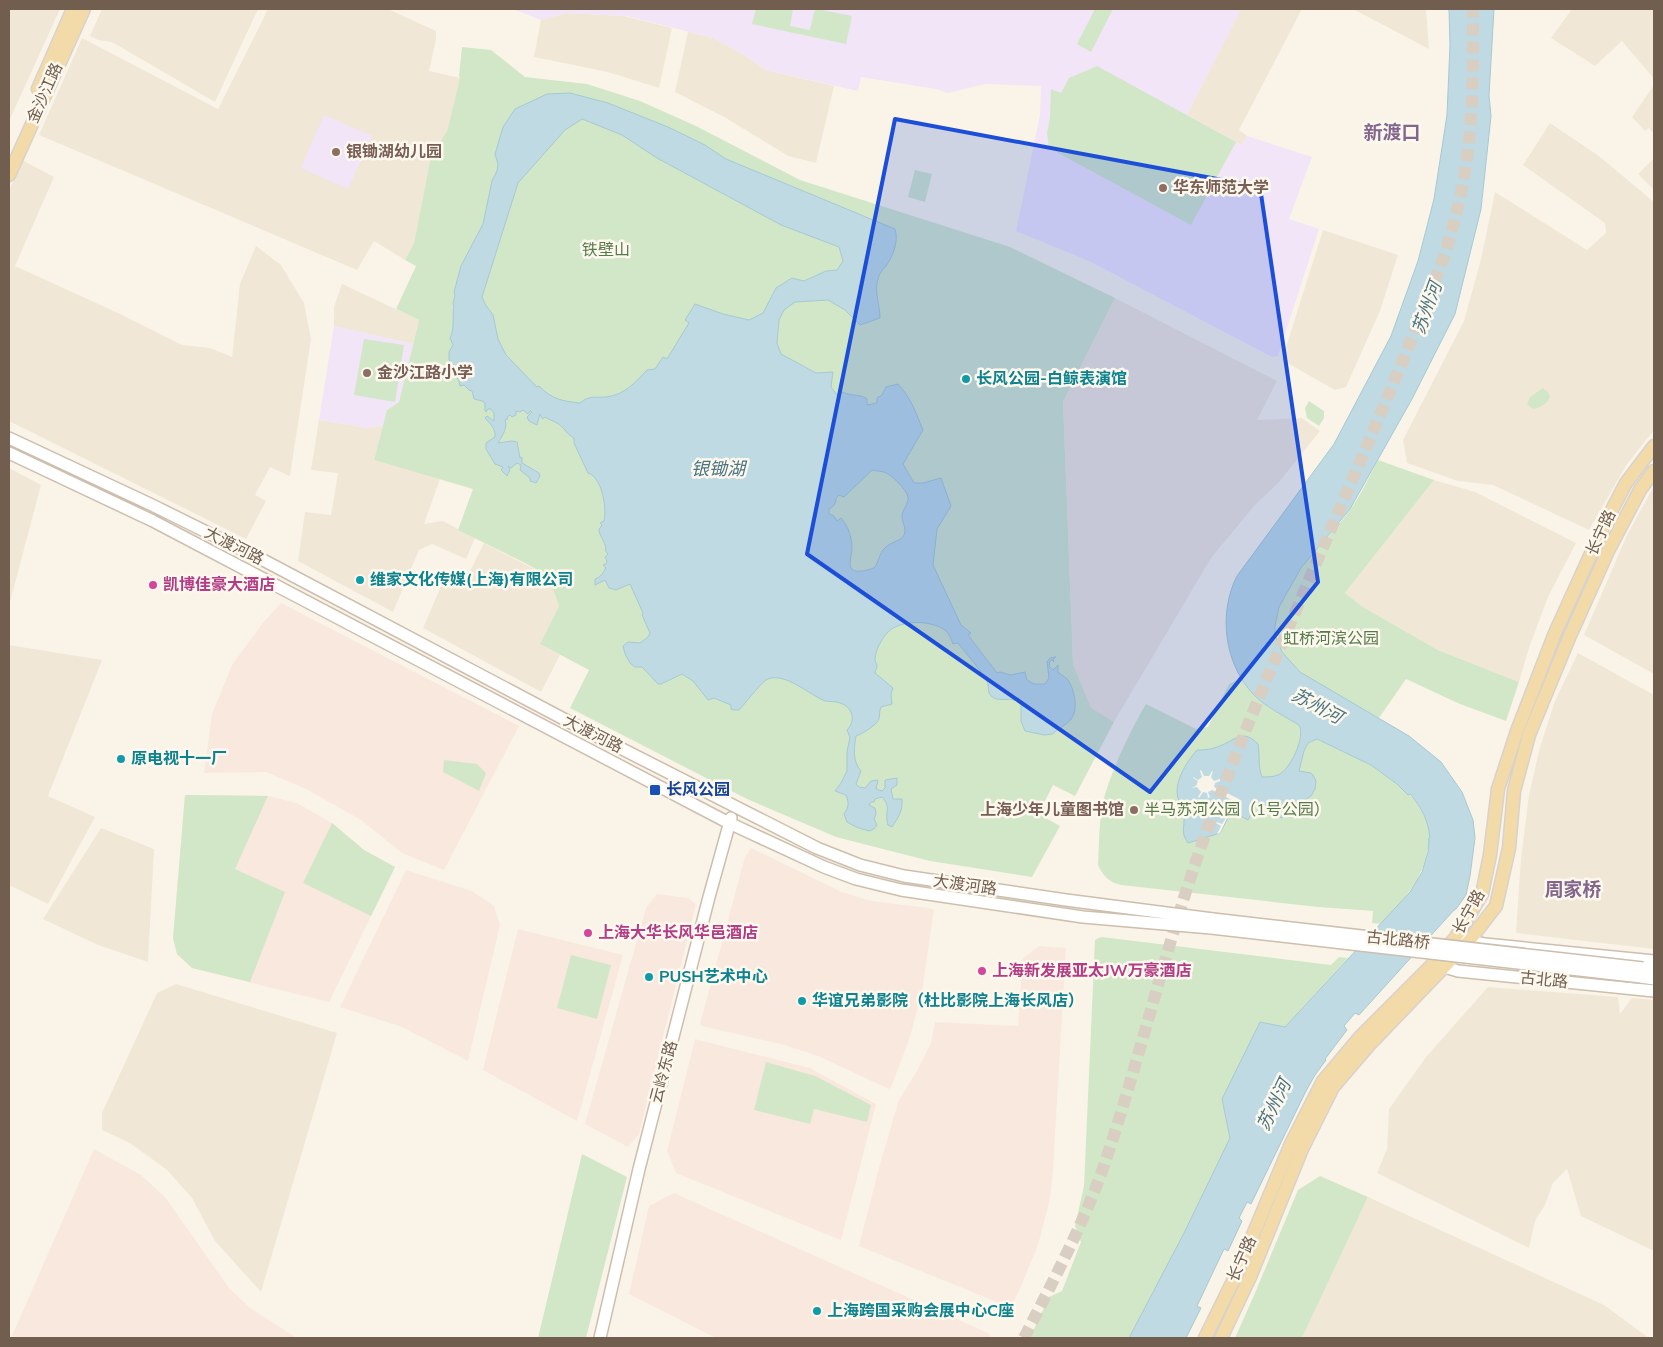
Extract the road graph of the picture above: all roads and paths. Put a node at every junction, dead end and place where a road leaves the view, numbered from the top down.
1 (81, 9) edge
2 (9, 157) edge
3 (9, 175) edge
4 (9, 438) edge
5 (1654, 446) edge
6 (9, 453) edge
7 (1654, 472) edge
8 (737, 807) junction
9 (729, 823) junction
10 (1212, 924) junction
11 (1456, 937) junction
12 (1469, 941) junction
13 (1654, 961) edge
14 (1440, 965) junction
15 (1646, 971) edge
16 (1654, 979) edge
17 (1654, 991) edge
18 (600, 1338) edge
19 (1205, 1338) edge
20 (1221, 1338) edge

1 - 2 main road, 金沙江路
1 - 3 main road, 金沙江路
4 - 8 main road, 大渡河路
5 - 11 main road, 长宁路
6 - 9 main road, 大渡河路
7 - 12 main road, 长宁路
8 - 9 main road, 云岭东路
8 - 10 main road, 大渡河路
9 - 10 main road, 大渡河路
9 - 18 main road, 云岭东路
10 - 15 main road, 古北路桥, bridge
11 - 12 main road, 古北路
11 - 14 main road, 长宁路
12 - 13 main road, 古北路
12 - 14 main road, 长宁路
14 - 17 main road, 古北路
14 - 19 main road, 长宁路
14 - 20 main road, 长宁路
15 - 16 main road

